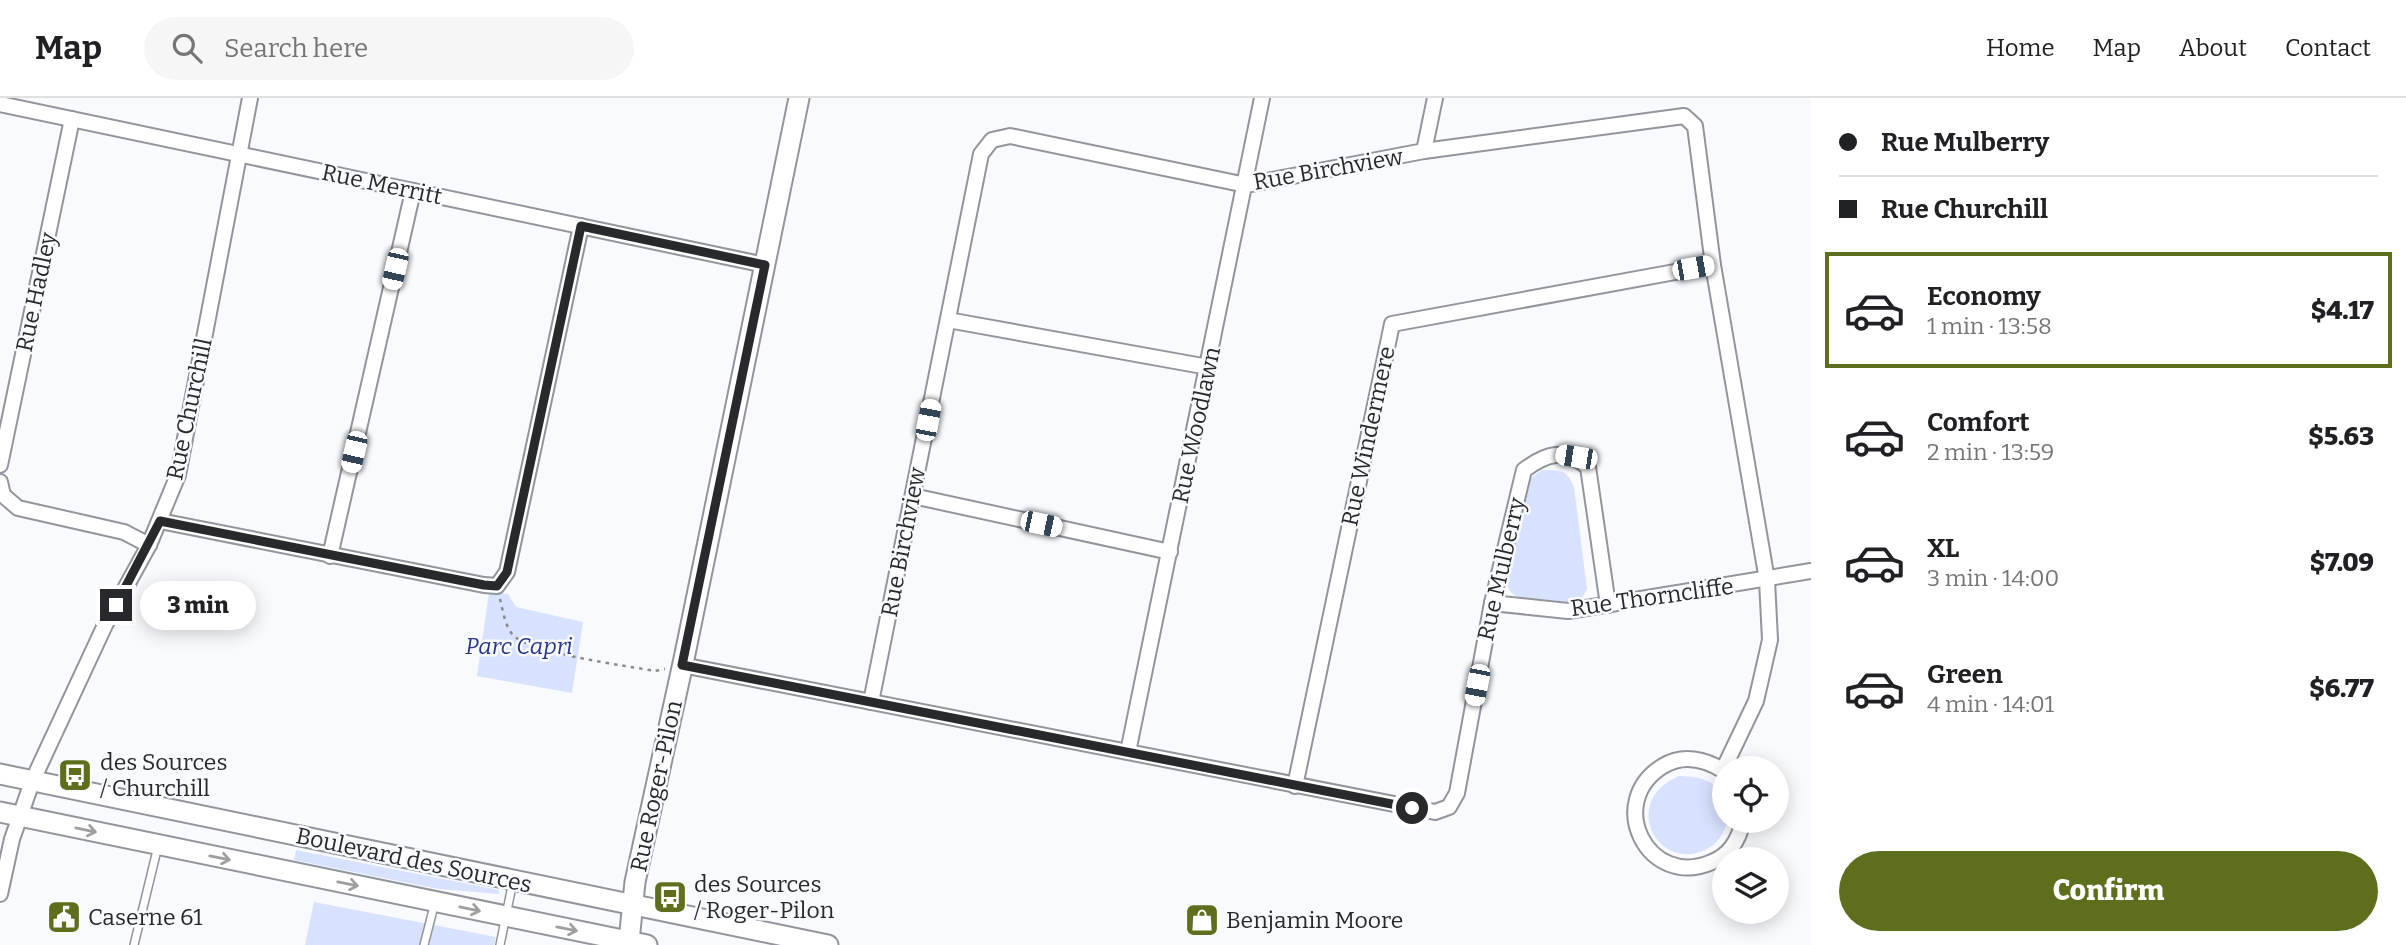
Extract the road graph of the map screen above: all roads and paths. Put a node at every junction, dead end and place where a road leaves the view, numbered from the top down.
1 (250, 98) edge
2 (799, 98) edge
3 (1262, 98) edge
4 (1435, 98) edge
5 (0, 104) edge
6 (72, 119) junction
7 (1424, 151) junction
8 (240, 154) junction
9 (1245, 185) junction
10 (413, 191) junction
11 (581, 226) junction
12 (765, 265) junction
13 (1713, 265) junction
14 (948, 320) junction
15 (1208, 367) junction
16 (0, 465) edge
17 (0, 482) edge
18 (913, 496) junction
19 (160, 521) junction
20 (149, 545) junction
21 (1170, 552) junction
22 (330, 556) junction
23 (1811, 571) edge
24 (1767, 580) junction
25 (497, 586) junction
26 (1492, 603) junction
27 (1608, 605) junction
28 (682, 665) junction
29 (871, 702) junction
30 (1128, 752) junction
31 (1730, 756) edge
32 (1712, 764) edge
33 (0, 774) edge
34 (33, 782) junction
35 (1295, 786) junction
36 (9, 814) edge
37 (1740, 833) edge
38 (158, 845) junction
39 (514, 880) junction
40 (0, 894) edge
41 (435, 902) junction
42 (631, 904) junction
43 (505, 916) junction
44 (634, 944) edge
45 (134, 945) edge
46 (424, 945) edge
47 (500, 945) edge
48 (828, 945) edge

1 - 8 street, Rue Churchill
2 - 12 main road, Rue Roger-Pilon
3 - 9 street, Rue Woodlawn
4 - 7 street
5 - 6 street, Rue Merritt
6 - 8 street, Rue Merritt
6 - 16 street, Rue Hadley
7 - 9 street, Rue Birchview
7 - 13 street, Rue Birchview
8 - 10 street, Rue Merritt
8 - 19 street, Rue Churchill
9 - 14 street, Rue Birchview
9 - 15 street, Rue Woodlawn
10 - 11 street, Rue Merritt
10 - 22 street
11 - 12 street, Rue Merritt
11 - 25 street
12 - 28 main road, Rue Roger-Pilon
13 - 24 street, Rue Birchview
13 - 35 street, Rue Windermere
14 - 15 street
14 - 18 street, Rue Birchview
15 - 21 street, Rue Woodlawn
17 - 20 street
18 - 21 street
18 - 29 street, Rue Birchview
19 - 20 street, Rue Churchill
19 - 22 street
20 - 34 street, Rue Churchill
21 - 30 street, Rue Woodlawn
22 - 25 street
23 - 24 street, Rue Thorncliffe
24 - 27 street, Rue Thorncliffe
24 - 31 street, Rue Birchview
25 - 28 path
26 - 27 street, Rue Thorncliffe
26 - 27 street, Rue Mulberry
26 - 35 street, Rue Mulberry
28 - 29 street, Rue Mulberry
28 - 42 main road, Rue Roger-Pilon
29 - 30 street, Rue Mulberry
30 - 35 street, Rue Mulberry
32 - 37 street
33 - 34 main road, Boulevard des Sources
34 - 36 street, Rue Churchill
34 - 39 main road, Boulevard des Sources
36 -> 38 main road, Boulevard des Sources
36 - 40 street, Rue Churchill
38 -> 41 main road, Boulevard des Sources
38 - 45 lane
39 - 42 main road, Boulevard des Sources
39 - 43 lane
41 -> 43 main road, Boulevard des Sources
41 - 46 lane
42 - 44 main road, Rue Roger-Pilon
42 - 48 main road, Boulevard des Sources
43 -> 44 main road, Boulevard des Sources
43 - 47 lane

